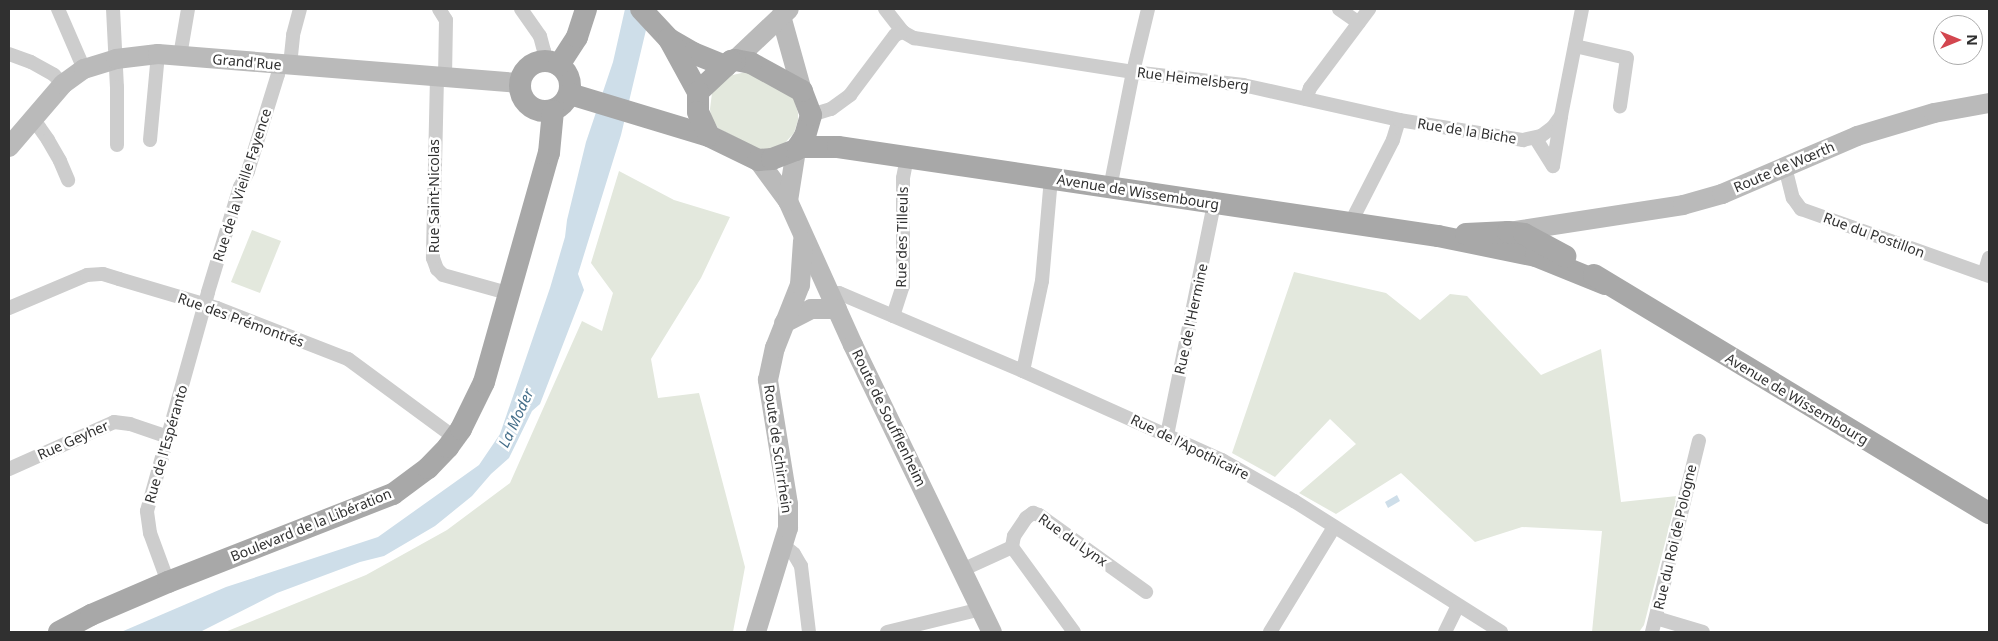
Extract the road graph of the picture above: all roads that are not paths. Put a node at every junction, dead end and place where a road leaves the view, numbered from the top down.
1 (58, 9) edge
2 (113, 9) edge
3 (188, 9) edge
4 (300, 9) edge
5 (439, 9) edge
6 (521, 9) edge
7 (586, 9) edge
8 (641, 9) edge
9 (885, 9) edge
10 (1148, 9) edge
11 (1339, 9) edge
12 (1369, 9) edge
13 (1582, 9) edge
14 (785, 12) edge
15 (1359, 23) junction
16 (902, 32) junction
17 (667, 37) junction
18 (1574, 46) junction
19 (9, 54) edge
20 (158, 54) junction
21 (180, 56) junction
22 (116, 59) junction
23 (551, 63) junction
24 (730, 63) junction
25 (284, 65) junction
26 (84, 69) junction
27 (1133, 72) junction
28 (441, 77) junction
29 (520, 83) junction
30 (63, 84) junction
31 (802, 91) junction
32 (570, 94) junction
33 (698, 95) junction
34 (1306, 99) junction
35 (1989, 103) edge
36 (1620, 106) dead end
37 (553, 111) junction
38 (812, 115) junction
39 (1561, 116) junction
40 (656, 120) junction
41 (1399, 120) junction
42 (30, 121) junction
43 (709, 136) junction
44 (1536, 139) junction
45 (150, 140) dead end
46 (117, 145) dead end
47 (838, 146) junction
48 (9, 147) edge
49 (797, 148) junction
50 (907, 157) junction
51 (758, 160) junction
52 (1785, 167) junction
53 (1050, 178) junction
54 (68, 180) dead end
55 (1110, 188) junction
56 (788, 202) junction
57 (1214, 203) junction
58 (1350, 224) junction
59 (1438, 236) junction
60 (803, 237) junction
61 (1556, 241) junction
62 (1989, 258) edge
63 (1986, 275) edge
64 (508, 293) junction
65 (831, 295) junction
66 (795, 297) junction
67 (204, 305) junction
68 (9, 308) edge
69 (893, 316) junction
70 (784, 323) junction
71 (1024, 371) junction
72 (1167, 435) junction
73 (168, 436) junction
74 (454, 438) junction
75 (1699, 441) dead end
76 (10, 464) edge
77 (1989, 513) edge
78 (1334, 527) junction
79 (783, 545) junction
80 (1012, 547) junction
81 (962, 570) junction
82 (168, 582) junction
83 (1146, 592) dead end
84 (1458, 607) junction
85 (981, 609) junction
86 (1656, 618) junction
87 (59, 632) edge
88 (756, 632) edge
89 (808, 632) edge
90 (887, 632) edge
91 (992, 632) edge
92 (1074, 632) edge
93 (1270, 632) edge
94 (1445, 632) edge
95 (1501, 632) edge
96 (1652, 632) edge
97 (1703, 632) edge

1 - 26 street
2 - 22 street
3 - 21 street
4 - 25 street, Rue de la Vieille Fayence
5 - 28 street, Rue Saint-Nicolas
6 - 23 street
7 - 23 main road
8 - 17 main road
9 - 16 street
10 - 27 street
11 - 15 street
12 - 15 street
13 - 18 street, Rue de la Biche
14 - 24 street
14 - 31 street
15 - 34 street
16 - 27 street, Rue Heimelsberg
16 - 38 street
17 - 24 main road
17 - 33 main road
18 - 36 street
18 - 39 street, Rue de la Biche
19 - 30 street
20 - 21 street, Grand'Rue
20 - 22 street, Grand'Rue
20 - 45 street
21 - 25 street, Grand'Rue
22 - 26 street, Grand'Rue
22 - 46 street
23 - 29 main road
23 - 32 main road
24 - 31 main road
24 - 33 main road
25 - 28 street, Grand'Rue
25 - 67 street, Rue de la Vieille Fayence
26 - 30 street, Grand'Rue
27 - 34 street, Rue Heimelsberg
27 - 55 street
28 - 29 street, Grand'Rue
28 - 64 street, Rue Saint-Nicolas
29 - 37 main road
30 - 42 street, Grand'Rue
31 - 38 main road
32 - 37 main road
32 - 40 main road
33 - 40 main road
33 - 43 main road
34 - 41 street, Rue Heimelsberg
35 - 52 street, Route de Wœrth
37 - 64 main road, Boulevard de la Libération
38 - 47 main road
38 - 49 main road
39 - 44 street, Rue de la Biche
39 - 44 street, Rue de la Biche
40 - 43 main road
41 - 44 street, Rue de la Biche
41 - 58 street
42 - 48 street, Grand'Rue
42 - 54 street
43 - 51 main road
47 - 49 main road, Avenue de Wissembourg
47 - 50 main road, Avenue de Wissembourg
49 - 51 main road
49 - 56 street
50 - 53 main road, Avenue de Wissembourg
50 - 69 street, Rue des Tilleuls
51 - 56 street, Route de Soufflenheim
52 - 61 street, Route de Wœrth
52 - 63 street, Rue du Postillon
53 - 55 main road, Avenue de Wissembourg
53 - 71 street
55 - 57 main road, Avenue de Wissembourg
56 - 60 street, Route de Soufflenheim
57 - 58 main road, Avenue de Wissembourg
57 - 72 street, Rue de l'Hermine
58 - 59 main road, Avenue de Wissembourg
59 - 61 main road, Avenue de Wissembourg
59 - 61 main road, Avenue de Wissembourg
60 - 65 street, Route de Soufflenheim
60 - 66 street, Route de Schirrhein
61 - 77 main road, Avenue de Wissembourg
62 - 63 street
64 - 74 main road, Boulevard de la Libération
65 - 66 street
65 - 69 street, Rue de l'Apothicaire
65 - 70 street
65 - 81 street, Route de Soufflenheim
66 - 70 street, Route de Schirrhein
67 - 68 street, Rue des Prémontrés
67 - 73 street, Rue de l'Espéranto
67 - 74 street, Rue des Prémontrés
69 - 71 street, Rue de l'Apothicaire
70 - 79 street, Route de Schirrhein
71 - 72 street, Rue de l'Apothicaire
72 - 78 street, Rue de l'Apothicaire
73 - 76 street, Rue Geyher
73 - 82 street, Rue de l'Espéranto
74 - 82 main road, Boulevard de la Libération
75 - 86 street, Rue du Roi de Pologne
78 - 84 street, Rue de l'Apothicaire
78 - 93 street
79 - 88 street, Route de Schirrhein
79 - 89 street
80 - 81 street
80 - 83 street, Rue du Lynx
80 - 92 street
81 - 85 street, Route de Soufflenheim
82 - 87 main road, Boulevard de la Libération
84 - 94 street
84 - 95 street, Rue de l'Apothicaire
85 - 90 street
85 - 91 street, Route de Soufflenheim
86 - 96 street, Rue du Roi de Pologne
86 - 97 street

